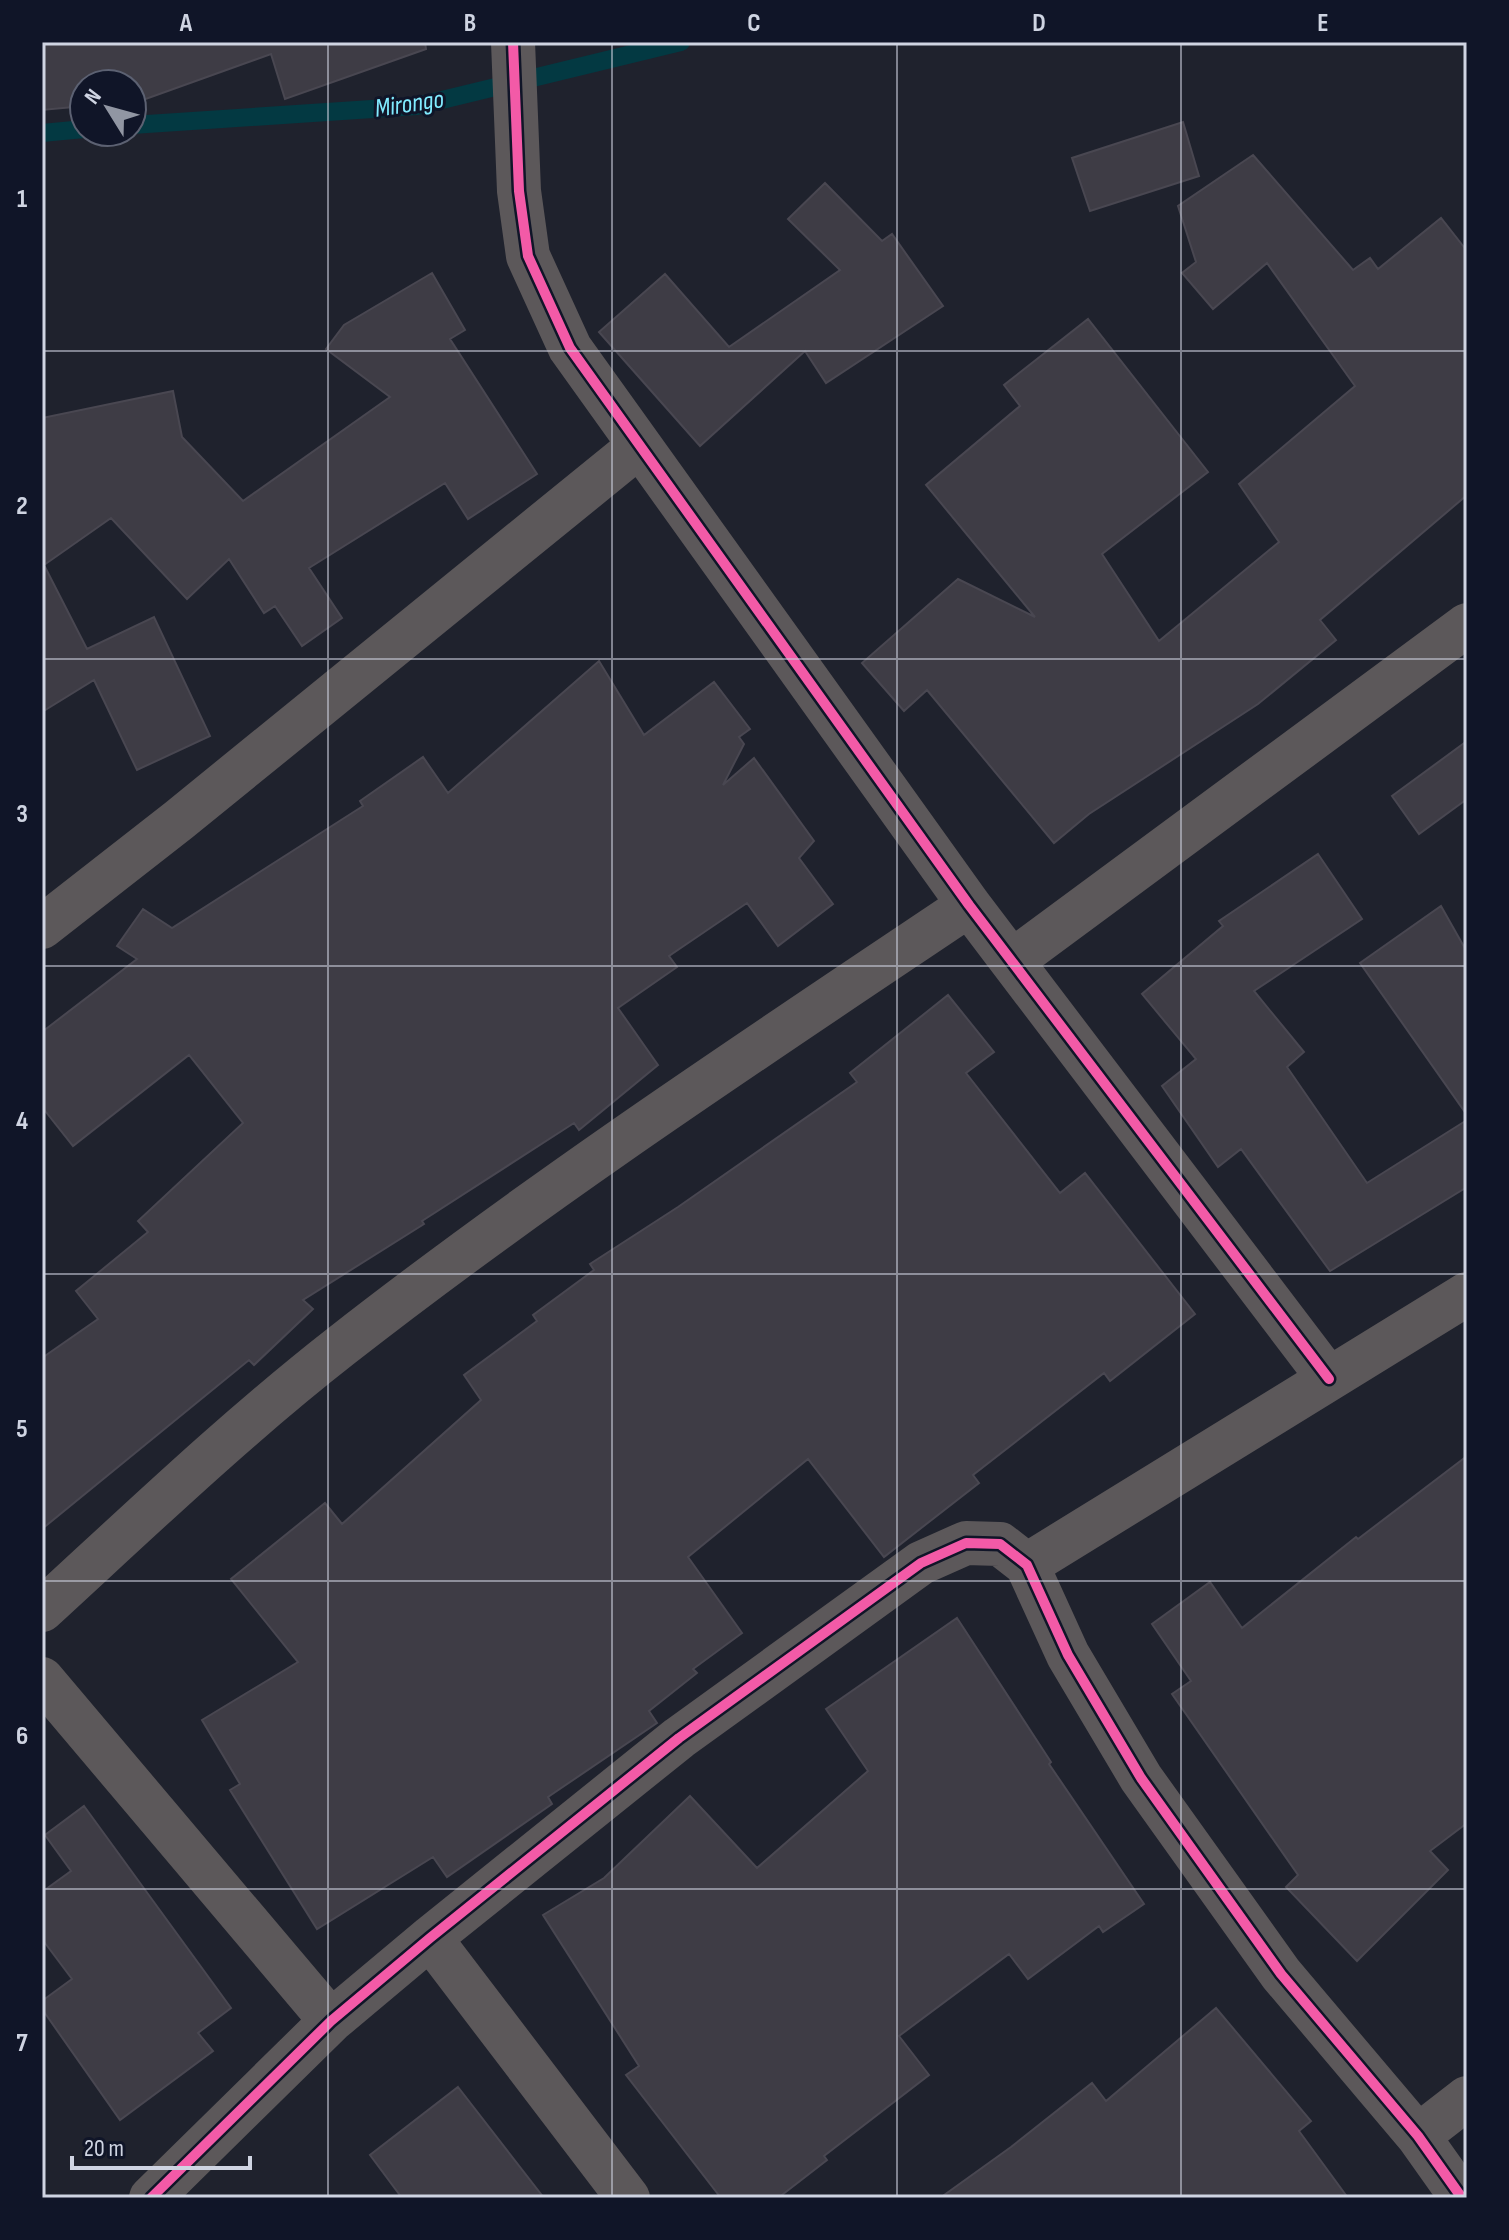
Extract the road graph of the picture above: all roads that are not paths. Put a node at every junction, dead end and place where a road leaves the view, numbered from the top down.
1 (513, 42) edge
2 (639, 446) junction
3 (1467, 625) edge
4 (969, 905) junction
5 (42, 927) edge
6 (1012, 961) junction
7 (1467, 1294) edge
8 (1329, 1379) junction
9 (1027, 1565) junction
10 (42, 1610) edge
11 (42, 1679) edge
12 (430, 1938) junction
13 (331, 2021) junction
14 (1467, 2098) edge
15 (1418, 2136) junction
16 (151, 2198) edge
17 (628, 2198) edge
18 (1462, 2198) edge

1 - 2 street
2 - 4 street
2 - 5 street
3 - 6 street
4 - 6 street
4 - 10 street
6 - 8 street
7 - 8 street
8 - 9 street
9 - 12 street
9 - 15 street
11 - 13 street
12 - 13 street
12 - 17 street
13 - 16 street
14 - 15 street
15 - 18 street

